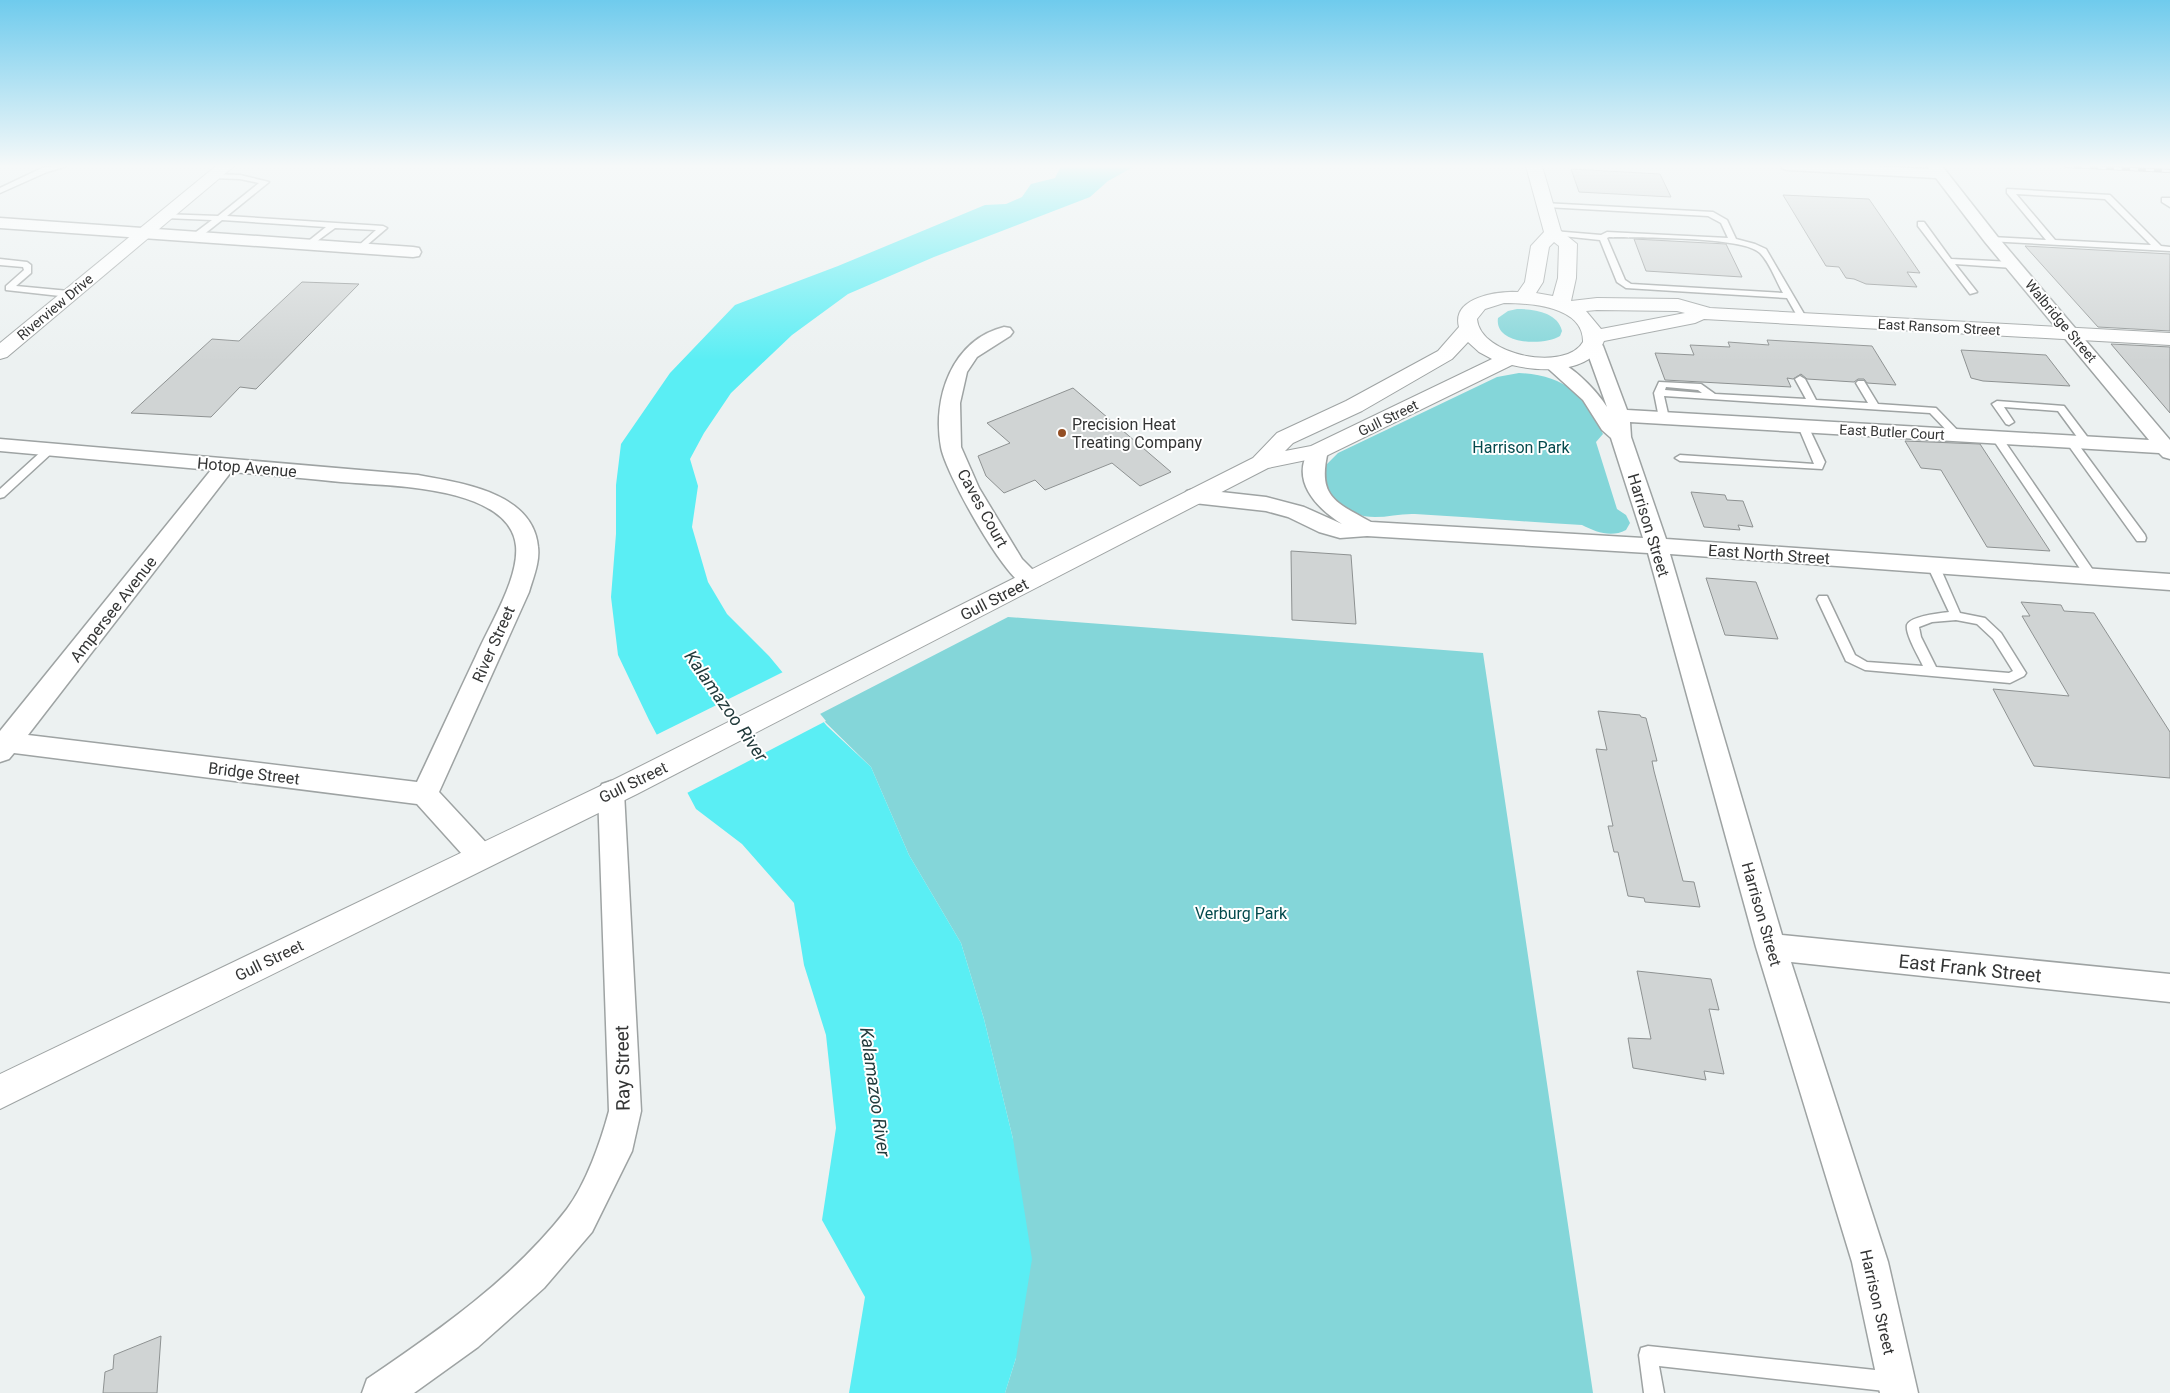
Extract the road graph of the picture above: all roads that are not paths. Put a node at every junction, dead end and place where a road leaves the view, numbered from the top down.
1 (100, 231) edge
2 (147, 231) edge
3 (203, 231) edge
4 (326, 231) edge
5 (380, 231) edge
6 (1728, 231) edge
7 (1926, 231) edge
8 (1985, 231) edge
9 (2043, 231) edge
10 (2141, 231) edge
11 (1553, 233) junction
12 (143, 234) junction
13 (195, 237) junction
14 (1603, 238) junction
15 (1991, 239) junction
16 (1733, 241) junction
17 (2052, 242) junction
18 (309, 245) junction
19 (2158, 248) junction
20 (360, 249) junction
21 (2170, 249) edge
22 (412, 252) dead end
23 (1948, 261) junction
24 (0, 262) edge
25 (2013, 265) junction
26 (1973, 292) dead end
27 (69, 294) junction
28 (1790, 296) junction
29 (1524, 297) junction
30 (1563, 306) junction
31 (1709, 314) junction
32 (1803, 319) junction
33 (1468, 329) junction
34 (1004, 332) dead end
35 (2073, 334) junction
36 (2170, 339) edge
37 (1595, 341) junction
38 (0, 353) edge
39 (1510, 358) junction
40 (1550, 363) junction
41 (1800, 379) dead end
42 (1861, 383) dead end
43 (1812, 402) junction
44 (1875, 406) junction
45 (1664, 418) junction
46 (2009, 422) dead end
47 (1620, 426) junction
48 (1803, 426) junction
49 (1958, 436) junction
50 (1997, 438) junction
51 (2079, 443) junction
52 (0, 445) edge
53 (2168, 449) edge
54 (49, 450) junction
55 (1318, 451) junction
56 (1680, 458) dead end
57 (1261, 463) junction
58 (226, 466) junction
59 (0, 494) edge
60 (1194, 496) junction
61 (491, 501) joint
62 (1368, 529) junction
63 (2141, 538) dead end
64 (1657, 546) junction
65 (1933, 565) junction
66 (2091, 576) junction
67 (1032, 580) junction
68 (2170, 582) edge
69 (1823, 599) dead end
70 (1956, 616) junction
71 (1932, 671) junction
72 (3, 745) edge
73 (619, 789) junction
74 (426, 794) junction
75 (481, 856) junction
76 (1771, 947) junction
77 (2170, 988) edge
78 (0, 1092) edge
79 (1897, 1387) edge
80 (381, 1393) edge
81 (1654, 1393) edge

1 - 12 street
2 - 12 street, Riverview Drive
3 - 13 lane
4 - 18 lane
5 - 20 lane
6 - 16 lane
7 - 23 lane
8 - 15 street, Walbridge Street
9 - 17 lane
10 - 19 lane
11 - 14 lane
11 - 29 street
11 - 30 street
12 - 13 street
12 - 27 street, Riverview Drive
13 - 18 street
14 - 16 lane
14 - 28 lane
15 - 17 lane
15 - 25 street, Walbridge Street
16 - 28 lane
17 - 19 lane
18 - 20 street
19 - 21 lane
20 - 22 street
23 - 25 lane
23 - 26 lane
24 - 27 lane
25 - 35 street, Walbridge Street
27 - 38 street, Riverview Drive
28 - 32 lane
29 - 30 street
29 - 33 street
30 - 31 street, East Ransom Street
30 - 37 street
31 - 32 street, East Ransom Street
31 - 37 street, East Ransom Street
32 - 35 street, East Ransom Street
33 - 39 street
33 - 57 street, Gull Street
34 - 67 street, Caves Court
35 - 36 street, East Ransom Street
35 - 53 street, Walbridge Street
37 - 40 street
37 - 47 street, Harrison Street
39 - 40 street
39 - 55 street, Gull Street
40 - 47 street, Harrison Street
41 - 43 lane
42 - 44 lane
43 - 44 lane
43 - 45 lane
44 - 49 lane
45 - 47 street, East Butler Court
45 - 48 street, East Butler Court
46 - 51 lane
47 - 64 street, Harrison Street
48 - 49 street, East Butler Court
48 - 56 lane
49 - 50 street, East Butler Court
50 - 51 street, East Butler Court
50 - 66 lane
51 - 53 street, East Butler Court
51 - 63 lane
52 - 54 street, Hotop Avenue
54 - 58 street, Hotop Avenue
54 - 59 lane
55 - 57 street, Gull Street
55 - 62 street, East North Street
57 - 60 street, Gull Street
58 - 61 street, Hotop Avenue
58 - 72 street, Ampersee Avenue
60 - 62 street, East North Street
60 - 67 street, Gull Street
61 - 74 street, River Street
62 - 64 street, East North Street
64 - 65 street, East North Street
64 - 76 street, Harrison Street
65 - 66 street, East North Street
65 - 70 lane
66 - 68 street, East North Street
67 - 73 street, Gull Street
69 - 71 lane
70 - 71 lane
70 - 71 lane
72 - 74 street, Bridge Street
73 - 75 street, Gull Street
73 - 80 street, Ray Street
74 - 75 street
75 - 78 street, Gull Street
76 - 77 street, East Frank Street
76 - 79 street, Harrison Street
79 - 81 lane

